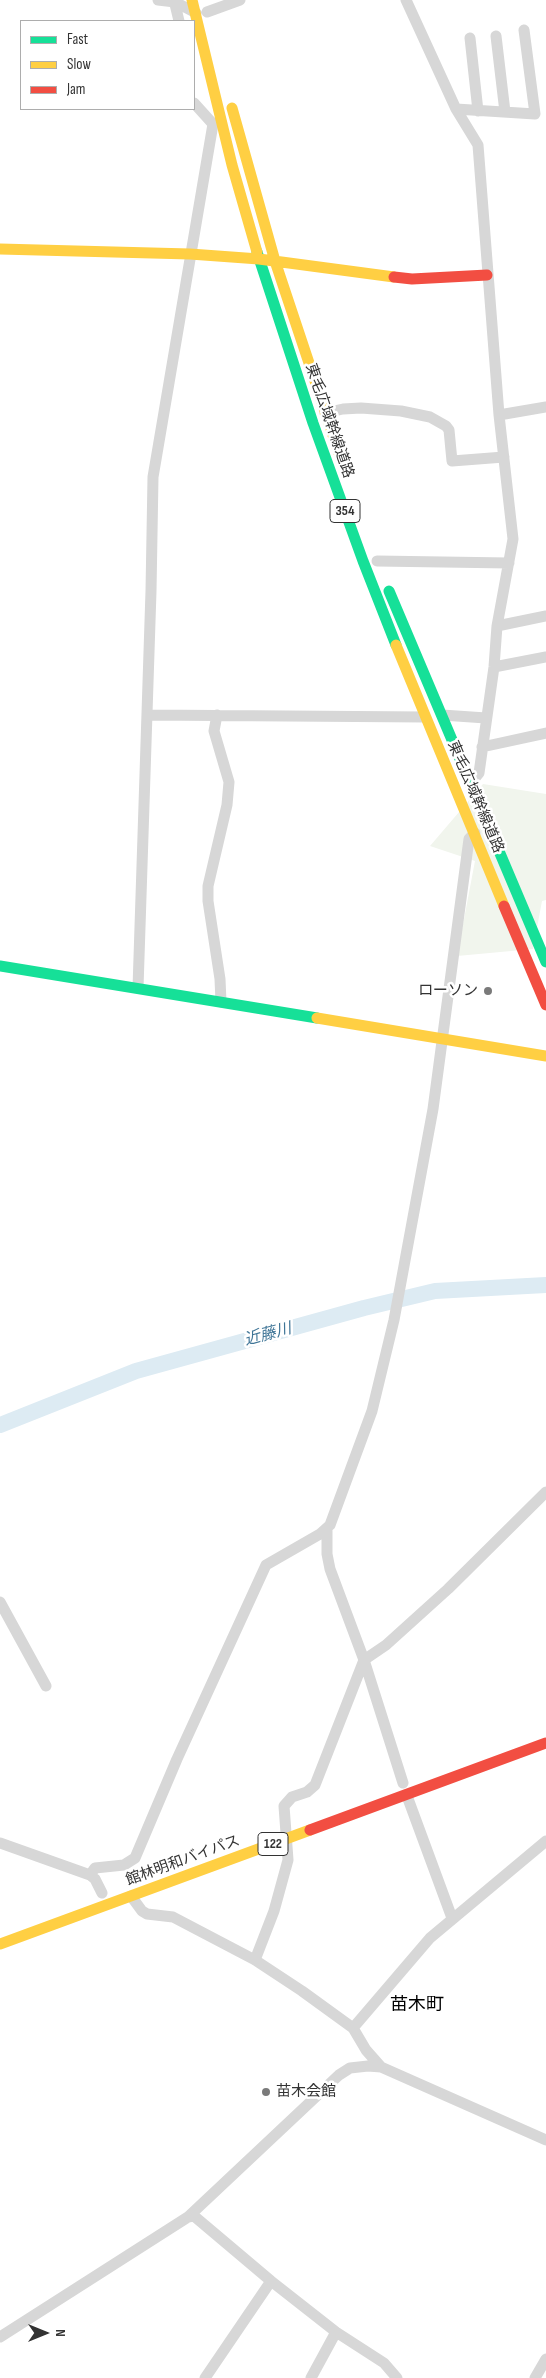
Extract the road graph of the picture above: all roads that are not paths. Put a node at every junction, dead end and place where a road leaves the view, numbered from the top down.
1 (158, 0) edge
2 (192, 0) edge
3 (204, 0) edge
4 (240, 0) edge
5 (406, 0) edge
6 (174, 1) edge
7 (201, 12) junction
8 (179, 20) edge
9 (524, 30) dead end
10 (212, 31) dead end
11 (496, 36) dead end
12 (470, 38) dead end
13 (198, 49) edge
14 (229, 98) dead end
15 (195, 104) edge
16 (456, 110) junction
17 (478, 111) junction
18 (504, 112) junction
19 (0, 249) edge
20 (190, 254) junction
21 (259, 259) junction
22 (276, 261) junction
23 (488, 274) junction
24 (546, 407) edge
25 (325, 413) junction
26 (499, 415) junction
27 (504, 457) junction
28 (344, 469) dead end
29 (509, 563) junction
30 (379, 566) joint
31 (546, 616) edge
32 (497, 626) junction
33 (546, 658) edge
34 (494, 667) junction
35 (147, 715) junction
36 (217, 716) junction
37 (442, 716) junction
38 (424, 718) junction
39 (486, 718) junction
40 (546, 733) edge
41 (482, 747) junction
42 (470, 784) junction
43 (475, 833) junction
44 (546, 962) edge
45 (0, 966) edge
46 (138, 988) junction
47 (221, 1002) junction
48 (546, 1005) edge
49 (441, 1039) junction
50 (546, 1056) edge
51 (546, 1492) edge
52 (327, 1529) junction
53 (0, 1602) edge
54 (364, 1660) junction
55 (46, 1686) dead end
56 (546, 1744) edge
57 (403, 1783) dead end
58 (407, 1796) junction
59 (300, 1819) dead end
60 (285, 1825) junction
61 (272, 1830) dead end
62 (287, 1839) junction
63 (546, 1841) edge
64 (0, 1843) edge
65 (90, 1875) junction
66 (102, 1893) dead end
67 (131, 1896) junction
68 (452, 1918) junction
69 (0, 1944) edge
70 (255, 1960) junction
71 (353, 2028) junction
72 (366, 2050) junction
73 (381, 2067) junction
74 (350, 2068) junction
75 (546, 2140) edge
76 (188, 2217) junction
77 (271, 2281) junction
78 (336, 2332) junction
79 (0, 2337) edge
80 (546, 2359) edge
81 (205, 2378) edge
82 (311, 2378) edge
83 (397, 2378) edge
84 (536, 2378) edge

1 - 6 street
2 - 7 main road, 東毛広域幹線道路 / 354
3 - 7 main road, 東毛広域幹線道路 / 354
4 - 7 street
5 - 16 street
6 - 7 street
6 - 8 street
7 - 10 main road, 東毛広域幹線道路 / 354
7 - 13 main road, 東毛広域幹線道路 / 354
9 - 18 street
11 - 18 street
12 - 17 street
13 - 21 main road, 東毛広域幹線道路 / 354
14 - 22 main road, 東毛広域幹線道路
15 - 20 street
16 - 17 street
16 - 23 street
17 - 18 street
19 - 20 main road
20 - 21 main road
20 - 35 street
21 - 22 main road
21 - 38 main road, 東毛広域幹線道路 / 354
22 - 23 main road
22 - 25 main road, 東毛広域幹線道路
23 - 26 street
24 - 26 street
25 - 27 street
25 - 28 main road, 東毛広域幹線道路
26 - 27 street
27 - 29 street
29 - 30 street
29 - 32 street
30 - 37 main road, 東毛広域幹線道路
31 - 32 street
32 - 34 street
33 - 34 street
34 - 39 street
35 - 36 street
35 - 46 street
36 - 38 street
36 - 47 street
37 - 39 street
37 - 42 main road, 東毛広域幹線道路
38 - 43 main road, 東毛広域幹線道路 / 354
39 - 41 street
40 - 41 street
41 - 42 street
42 - 44 main road, 東毛広域幹線道路
43 - 48 main road, 東毛広域幹線道路 / 354
43 - 49 street
45 - 46 main road
46 - 47 main road
47 - 49 main road
49 - 50 main road
49 - 52 street
51 - 54 street
52 - 54 street
52 - 65 street
53 - 55 street
54 - 57 street
54 - 60 street
56 - 58 main road, 館林明和バイパス / 122
58 - 62 main road, 館林明和バイパス / 122
58 - 68 street
59 - 60 main road, 122
60 - 61 main road, 122
60 - 62 street
62 - 67 main road, 館林明和バイパス / 122
62 - 70 street
63 - 68 street
64 - 65 street
65 - 66 street
67 - 69 main road, 館林明和バイパス / 122
67 - 70 street
68 - 71 street
70 - 71 street
71 - 72 street
72 - 73 street
72 - 74 street
73 - 74 street
73 - 75 street
74 - 76 street
76 - 77 street
76 - 79 street
77 - 78 street
77 - 81 street
78 - 82 street
78 - 83 street
80 - 84 street

